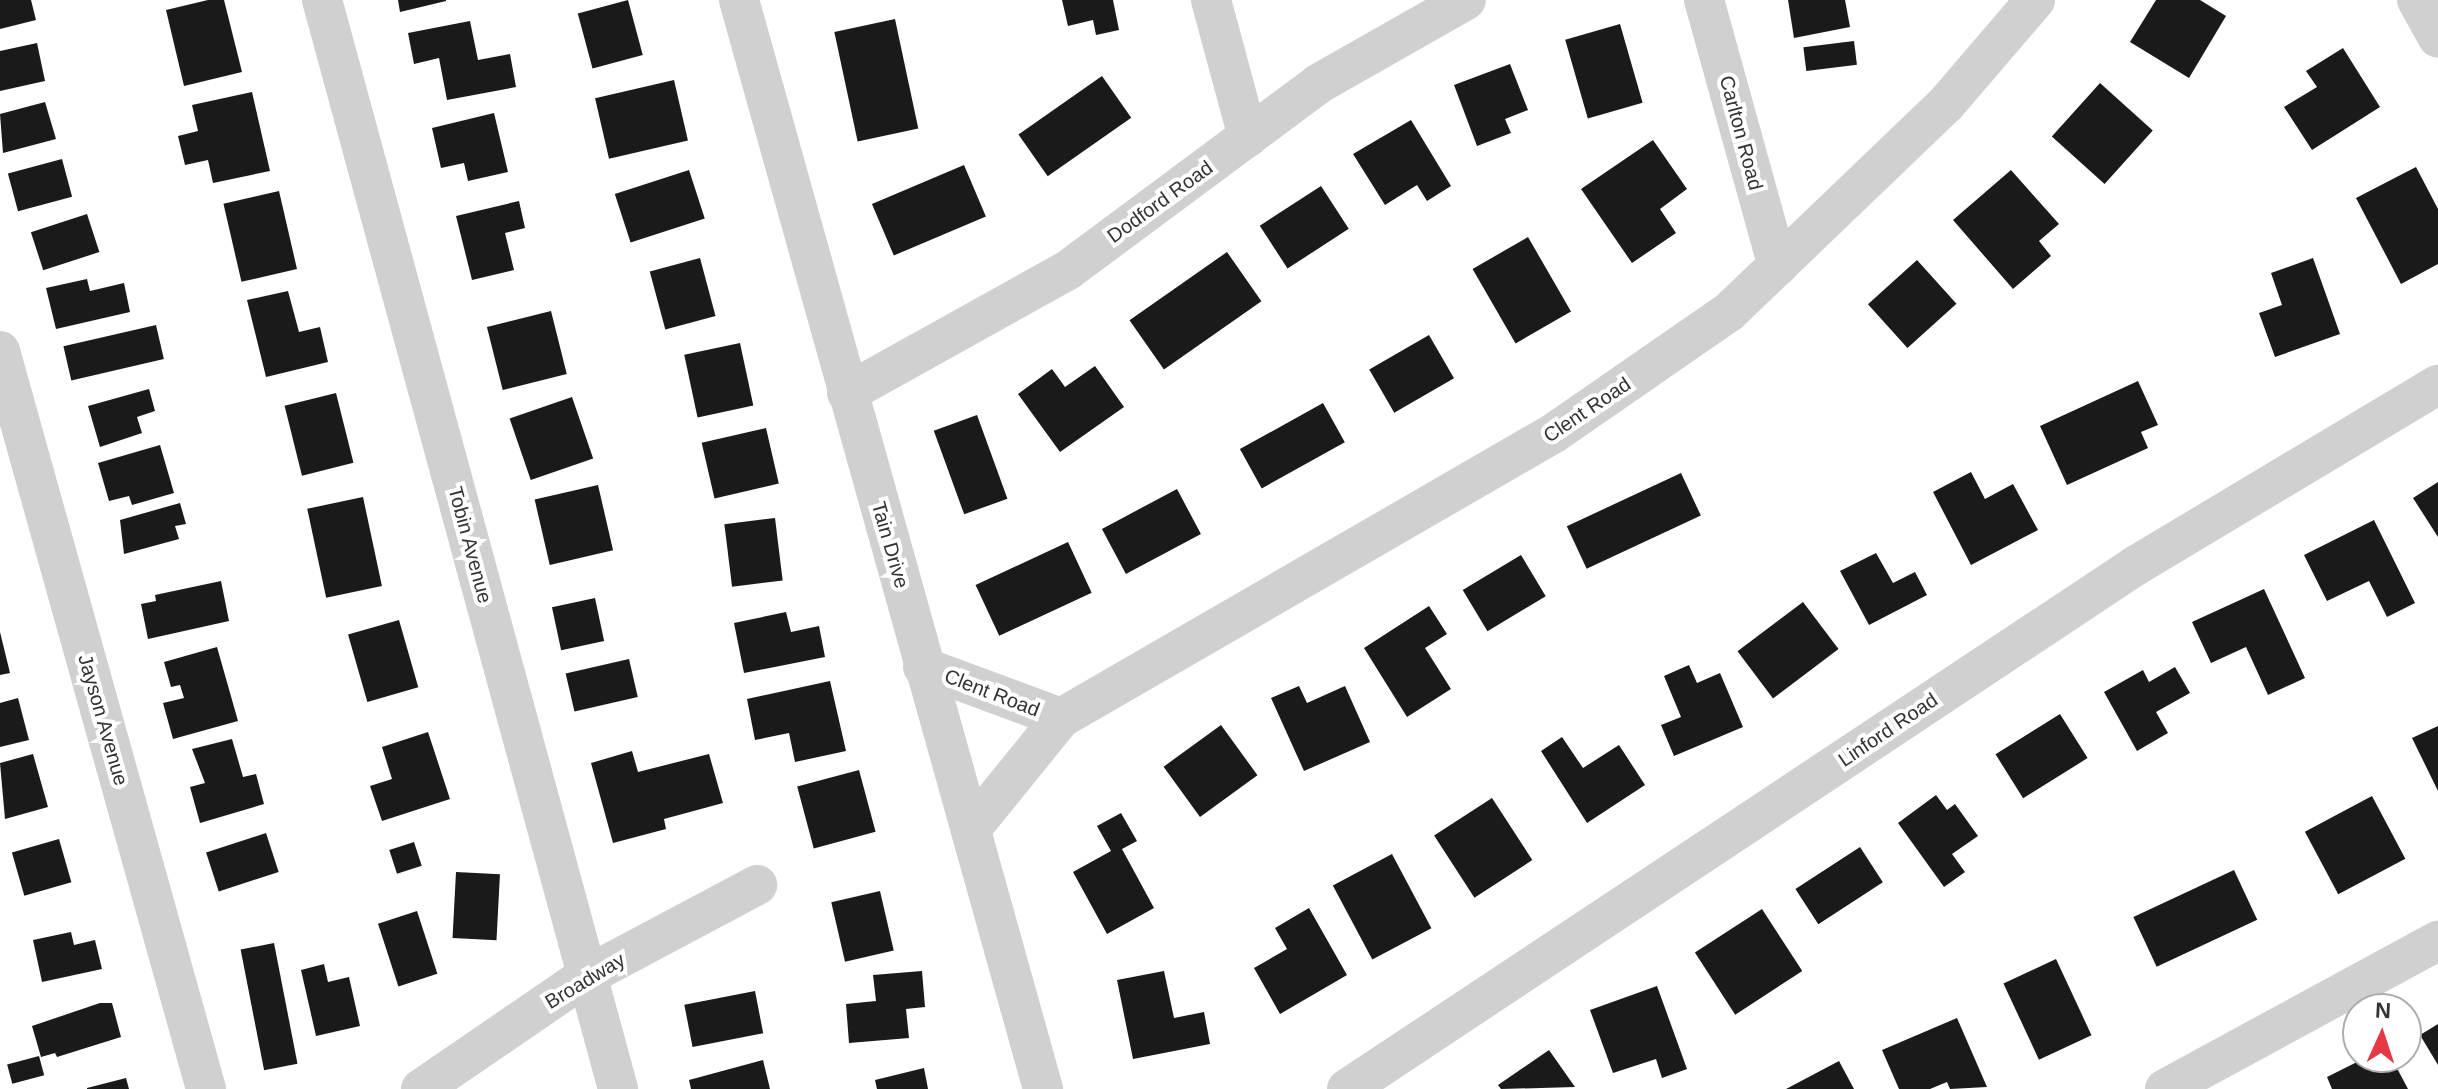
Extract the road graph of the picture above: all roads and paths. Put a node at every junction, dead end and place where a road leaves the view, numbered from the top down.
1 (322, 0) edge
2 (739, 0) edge
3 (1211, 0) edge
4 (1466, 0) edge
5 (1704, 0) edge
6 (2035, 0) edge
7 (2417, 0) edge
8 (2438, 38) edge
9 (1248, 137) junction
10 (1778, 266) junction
11 (0, 351) edge
12 (2438, 385) edge
13 (847, 393) junction
14 (923, 667) junction
15 (1061, 718) junction
16 (971, 829) junction
17 (757, 885) dead end
18 (2438, 941) edge
19 (586, 976) junction
20 (206, 1089) edge
21 (421, 1089) edge
22 (618, 1089) edge
23 (1043, 1089) edge
24 (1347, 1089) edge
25 (2165, 1089) edge

1 - 19 street, Tobin Avenue
2 - 13 street, Tain Drive
3 - 9 street
4 - 9 street, Dodford Road
5 - 10 street, Carlton Road
6 - 10 street, Clent Road
7 - 8 street
9 - 13 street, Dodford Road
10 - 15 street, Clent Road
11 - 20 street, Jayson Avenue
12 - 24 street, Linford Road
13 - 14 street, Tain Drive
14 - 15 street, Clent Road
14 - 16 street, Tain Drive
15 - 16 street, Clent Road
16 - 23 street, Tain Drive
17 - 19 street, Broadway
18 - 25 street
19 - 21 street, Broadway
19 - 22 street, Tobin Avenue

